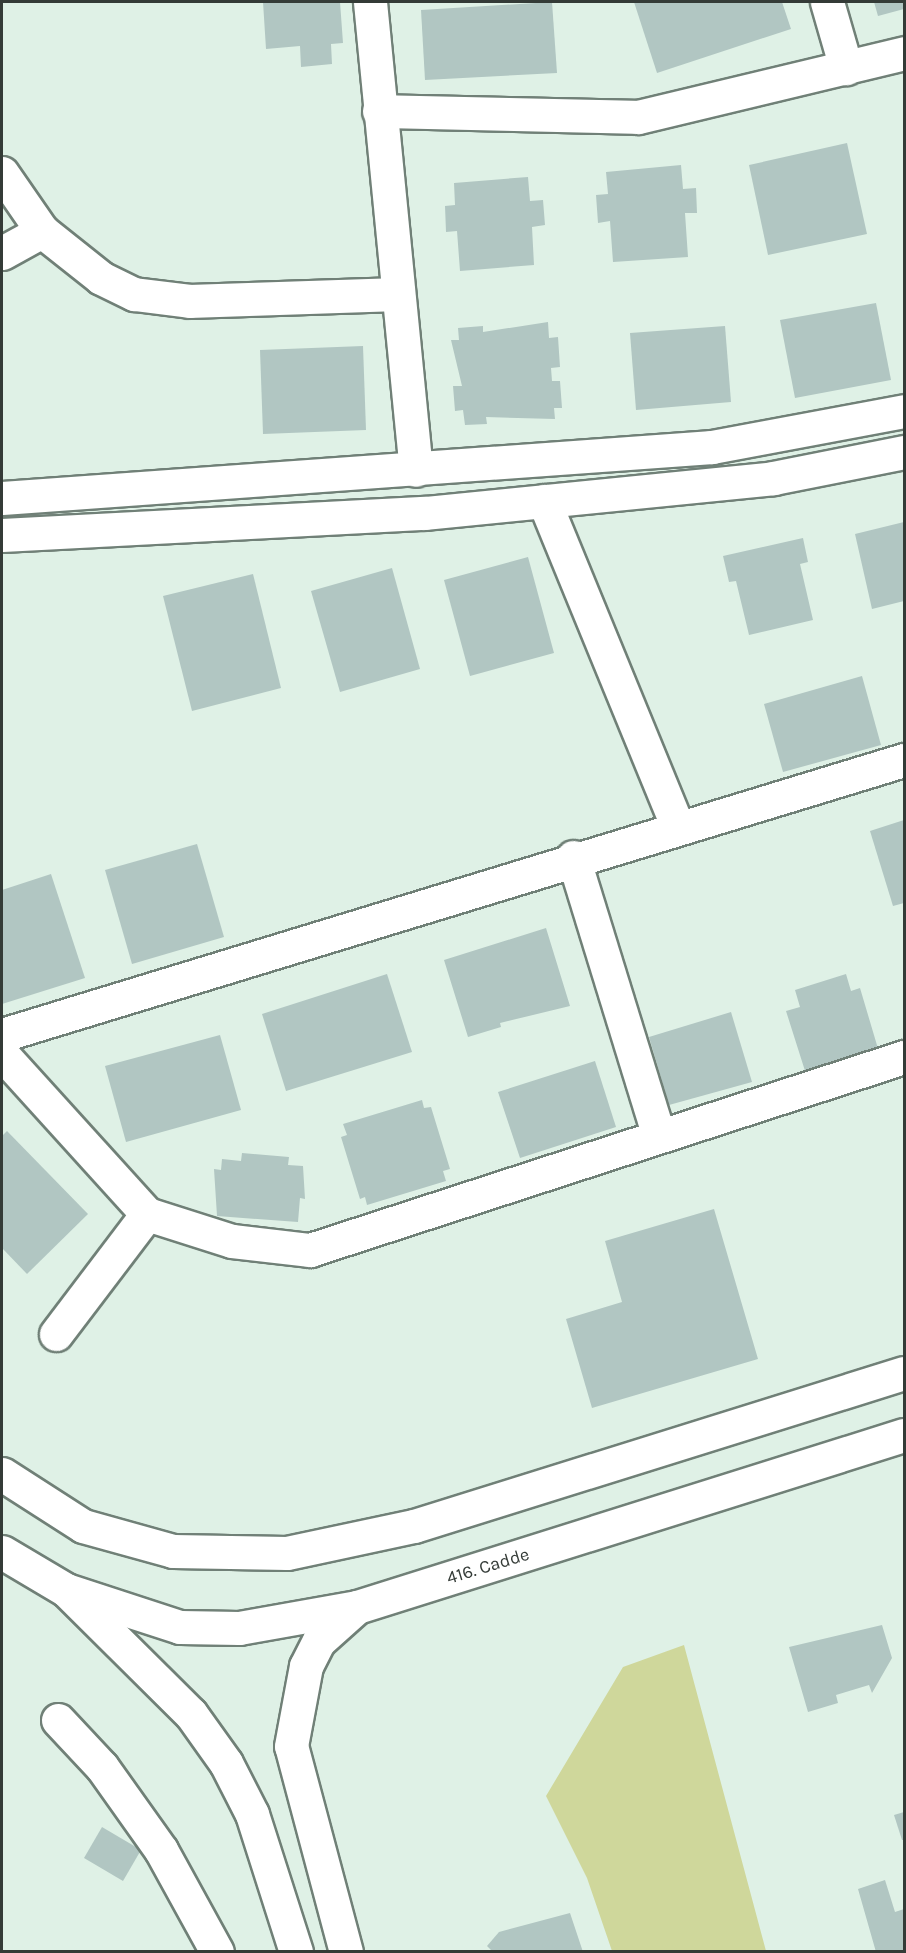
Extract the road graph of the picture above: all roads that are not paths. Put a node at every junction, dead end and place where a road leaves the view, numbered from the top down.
1 (370, 2) edge
2 (827, 2) edge
3 (904, 53) edge
4 (846, 68) junction
5 (379, 111) junction
6 (2, 173) edge
7 (42, 231) junction
8 (2, 254) edge
9 (397, 294) junction
10 (904, 411) edge
11 (904, 452) edge
12 (416, 470) junction
13 (2, 498) edge
14 (544, 501) junction
15 (2, 535) edge
16 (904, 760) edge
17 (676, 825) junction
18 (573, 858) junction
19 (2, 1035) edge
20 (2, 1054) edge
21 (904, 1057) edge
22 (659, 1136) junction
23 (147, 1214) junction
24 (56, 1334) dead end
25 (904, 1373) edge
26 (904, 1435) edge
27 (2, 1474) edge
28 (2, 1552) edge
29 (66, 1590) junction
30 (357, 1607) junction
31 (58, 1720) dead end
32 (217, 1952) edge
33 (296, 1952) edge
34 (346, 1952) edge

1 - 5 street
2 - 4 street
3 - 4 street
4 - 5 street
5 - 9 street
6 - 7 street
7 - 8 street
7 - 9 street
9 - 12 street
10 - 12 street
11 - 14 street
12 - 13 street
14 - 15 street
14 - 17 street
16 - 17 street
17 - 18 street
18 - 19 street
18 - 22 street
20 - 23 street
21 - 22 street
22 - 23 street
23 - 24 street
25 - 27 street
26 - 30 street, 416. Cadde
28 - 29 street, 416. Cadde
29 - 30 street, 416. Cadde
29 - 33 street, 416. Cadde
30 - 34 street
31 - 32 street

